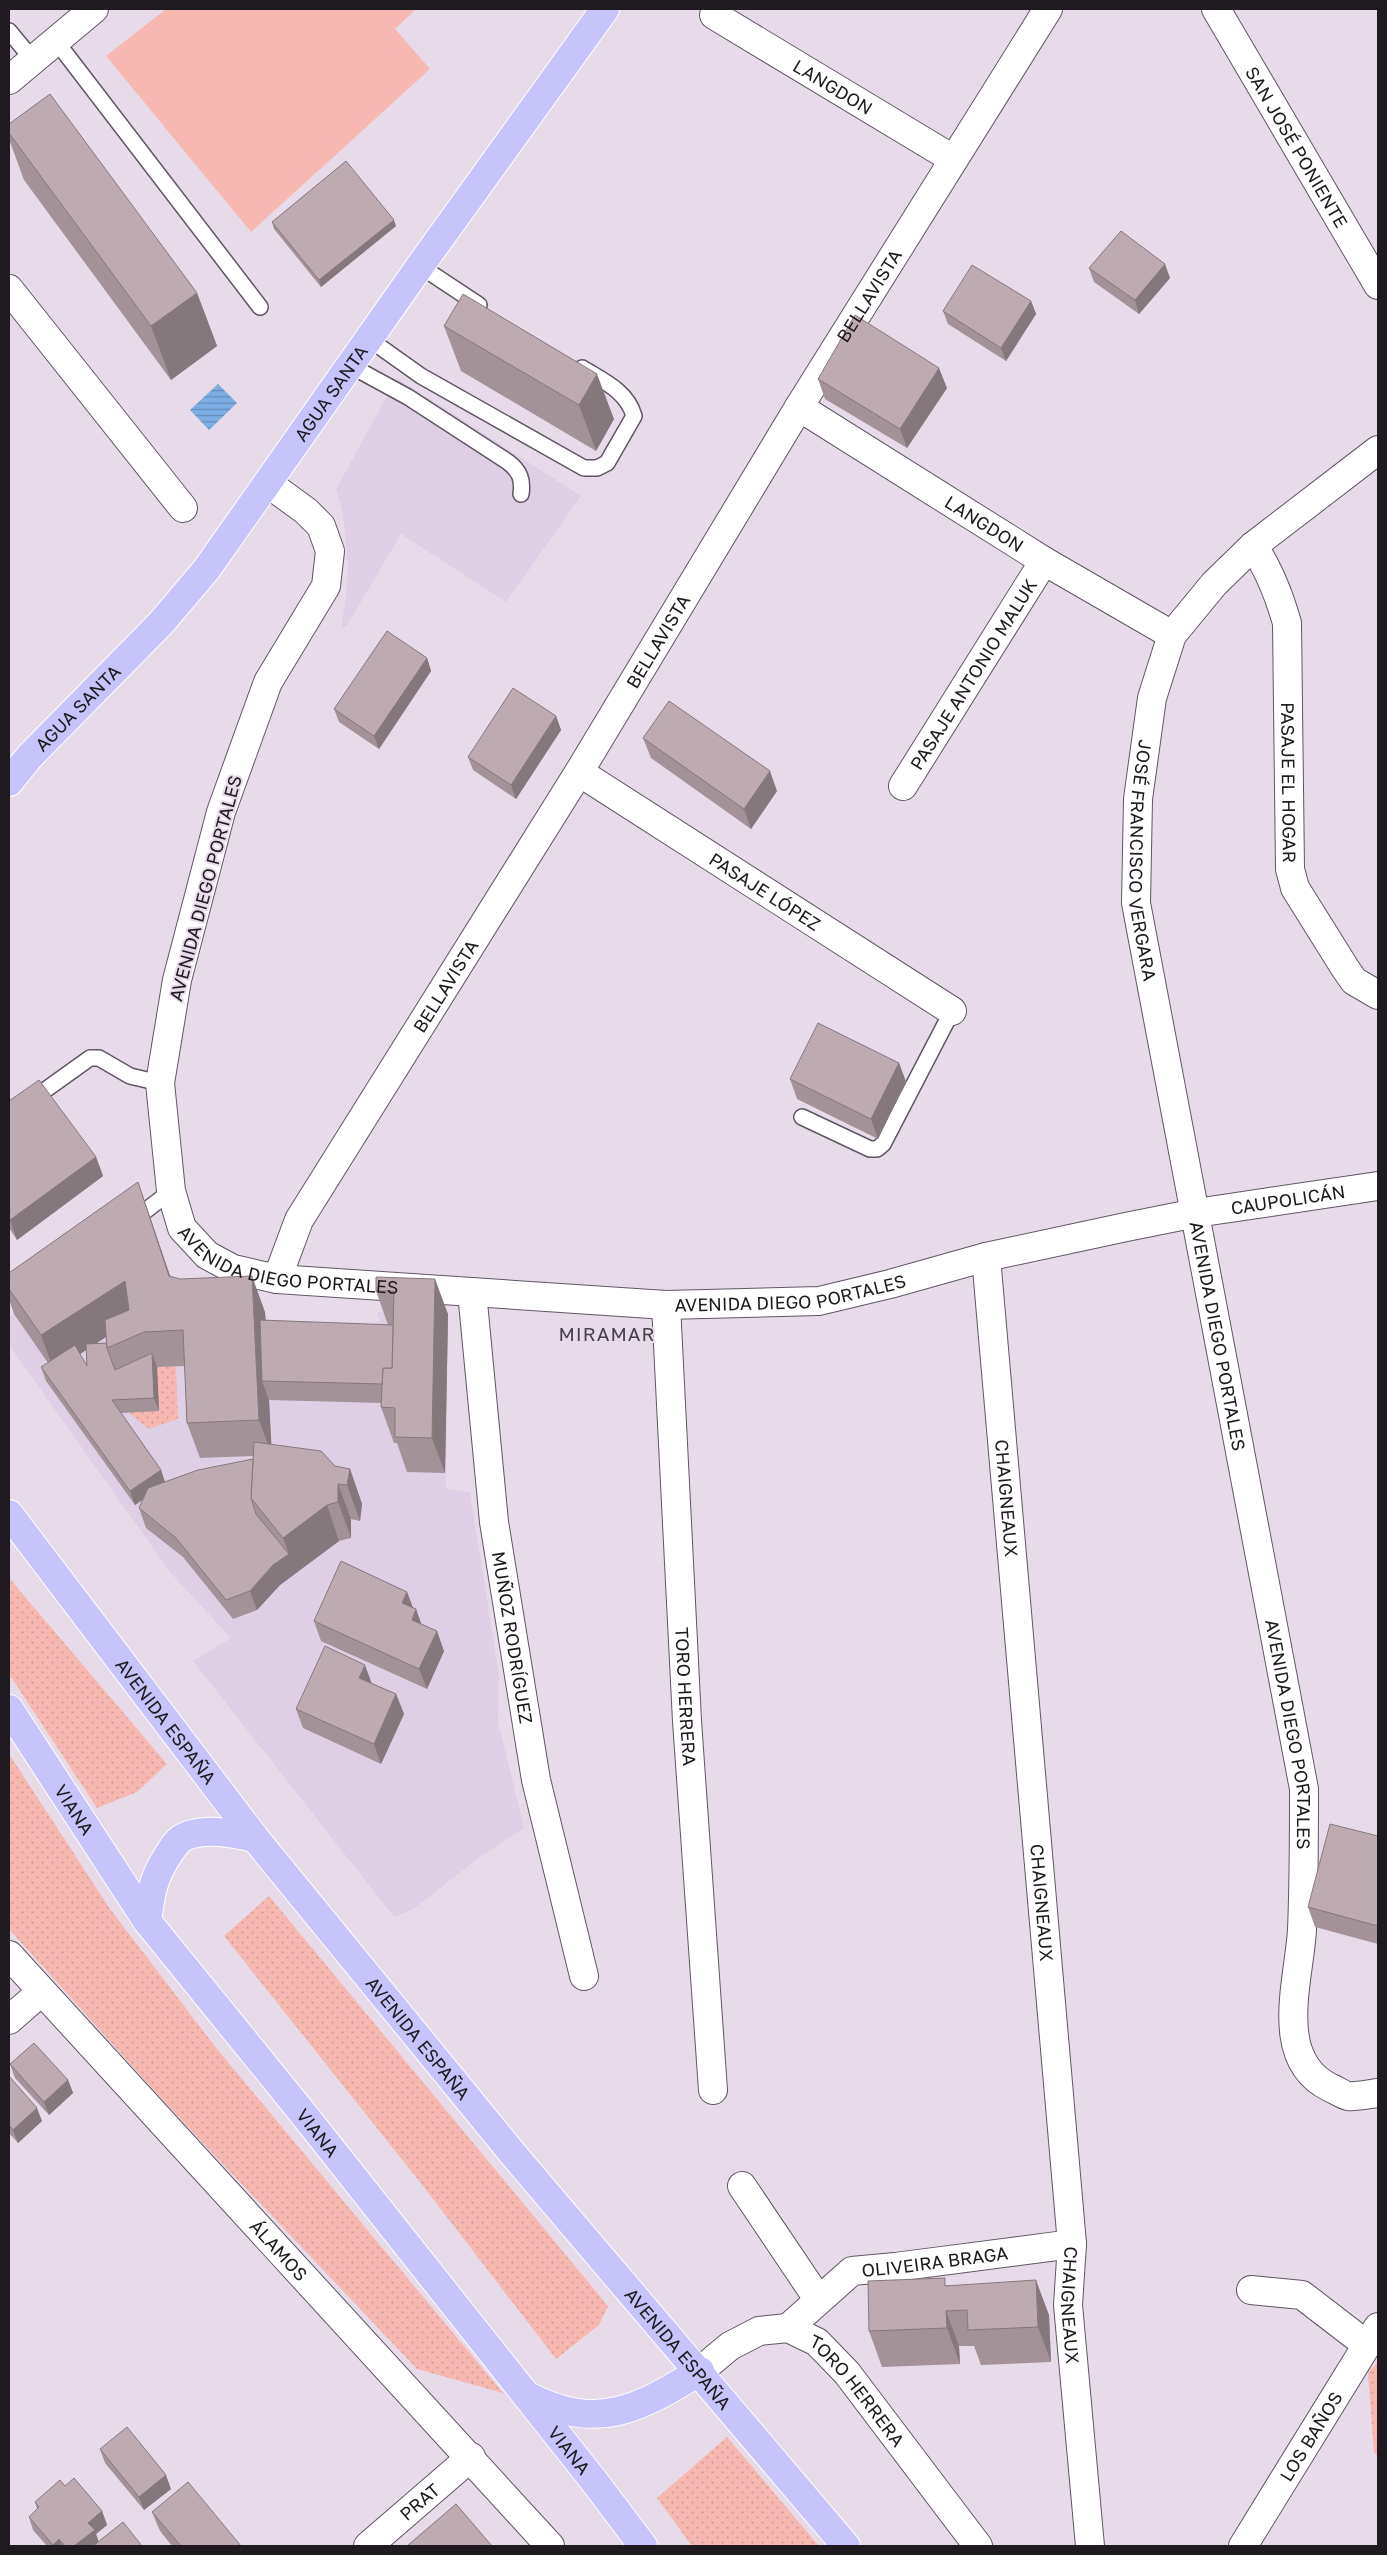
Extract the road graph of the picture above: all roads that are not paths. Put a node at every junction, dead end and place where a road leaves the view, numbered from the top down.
1 (94, 9) edge
2 (605, 9) edge
3 (1048, 9) edge
4 (1216, 9) edge
5 (714, 15) dead end
6 (9, 31) edge
7 (56, 41) junction
8 (33, 60) junction
9 (9, 80) edge
10 (953, 159) junction
11 (1371, 257) edge
12 (420, 266) junction
13 (1378, 286) edge
14 (9, 289) edge
15 (260, 307) dead end
16 (492, 313) edge
17 (369, 339) junction
18 (566, 358) edge
19 (350, 366) junction
20 (799, 407) junction
21 (1378, 450) edge
22 (269, 484) junction
23 (521, 494) dead end
24 (183, 508) dead end
25 (1253, 546) junction
26 (1044, 561) junction
27 (1172, 635) junction
28 (19, 762) edge
29 (579, 772) junction
30 (9, 782) edge
31 (903, 786) dead end
32 (1378, 995) edge
33 (952, 1011) joint
34 (160, 1083) junction
35 (9, 1116) edge
36 (802, 1117) dead end
37 (1378, 1186) edge
38 (171, 1191) junction
39 (1196, 1213) junction
40 (117, 1232) edge
41 (986, 1257) junction
42 (277, 1279) junction
43 (472, 1292) junction
44 (666, 1305) junction
45 (9, 1514) edge
46 (9, 1709) edge
47 (255, 1838) junction
48 (147, 1921) junction
49 (9, 1954) edge
50 (584, 1976) dead end
51 (42, 1992) junction
52 (9, 2020) edge
53 (713, 2090) dead end
54 (1378, 2093) edge
55 (742, 2186) dead end
56 (1072, 2244) junction
57 (1251, 2290) dead end
58 (818, 2299) junction
59 (788, 2328) junction
60 (1372, 2336) edge
61 (700, 2371) junction
62 (524, 2394) junction
63 (470, 2458) junction
64 (368, 2546) edge
65 (550, 2546) edge
66 (643, 2546) edge
67 (846, 2546) edge
68 (978, 2546) edge
69 (1090, 2546) edge
70 (1243, 2546) edge

1 - 7 street
2 - 12 main road, AGUA SANTA
3 - 10 street, BELLAVISTA
4 - 11 street, SAN JOSÉ PONIENTE
5 - 10 street, LANGDON
6 - 8 lane
7 - 8 street
7 - 15 lane
8 - 9 street
10 - 20 street, BELLAVISTA
11 - 13 street, SAN JOSÉ PONIENTE
12 - 16 lane
12 - 17 main road, AGUA SANTA
14 - 24 street
17 - 18 lane
17 - 19 main road, AGUA SANTA
19 - 22 main road, AGUA SANTA
19 - 23 lane
20 - 26 street, LANGDON
20 - 29 street, BELLAVISTA
21 - 25 street, JOSÉ FRANCISCO VERGARA
22 - 28 main road, AGUA SANTA
22 - 34 street, AVENIDA DIEGO PORTALES
25 - 27 street, JOSÉ FRANCISCO VERGARA
25 - 32 street, PASAJE EL HOGAR
26 - 27 street, LANGDON
26 - 31 street, PASAJE ANTONIO MALUK
27 - 39 street, JOSÉ FRANCISCO VERGARA
28 - 30 main road, AGUA SANTA
29 - 33 street, PASAJE LÓPEZ
29 - 42 street, BELLAVISTA
33 - 36 lane
34 - 35 lane
34 - 38 street, AVENIDA DIEGO PORTALES
37 - 39 street, CAUPOLICÁN
38 - 40 lane
38 - 42 street, AVENIDA DIEGO PORTALES
39 - 41 street, AVENIDA DIEGO PORTALES
39 - 54 street, AVENIDA DIEGO PORTALES
41 - 44 street, AVENIDA DIEGO PORTALES
41 - 56 street, CHAIGNEAUX
42 - 43 street, AVENIDA DIEGO PORTALES
43 - 44 street, AVENIDA DIEGO PORTALES
43 - 50 street, MUÑOZ RODRÍGUEZ
44 - 53 street, TORO HERRERA
45 - 47 main road, AVENIDA ESPAÑA
46 - 48 main road, VIANA
47 - 48 main road
47 - 61 main road, AVENIDA ESPAÑA
48 - 62 main road, VIANA
49 - 51 street, ÁLAMOS
51 - 52 street
51 - 63 street, ÁLAMOS
55 - 58 street
56 - 58 street, OLIVEIRA BRAGA
56 - 69 street, CHAIGNEAUX
57 - 60 street
58 - 59 street, OLIVEIRA BRAGA
59 - 61 street, TORO HERRERA
59 - 68 street, TORO HERRERA
60 - 70 street, LOS BAÑOS
61 - 62 main road
61 - 67 main road, AVENIDA ESPAÑA
62 - 66 main road, VIANA
63 - 64 street, PRAT
63 - 65 street, ÁLAMOS

